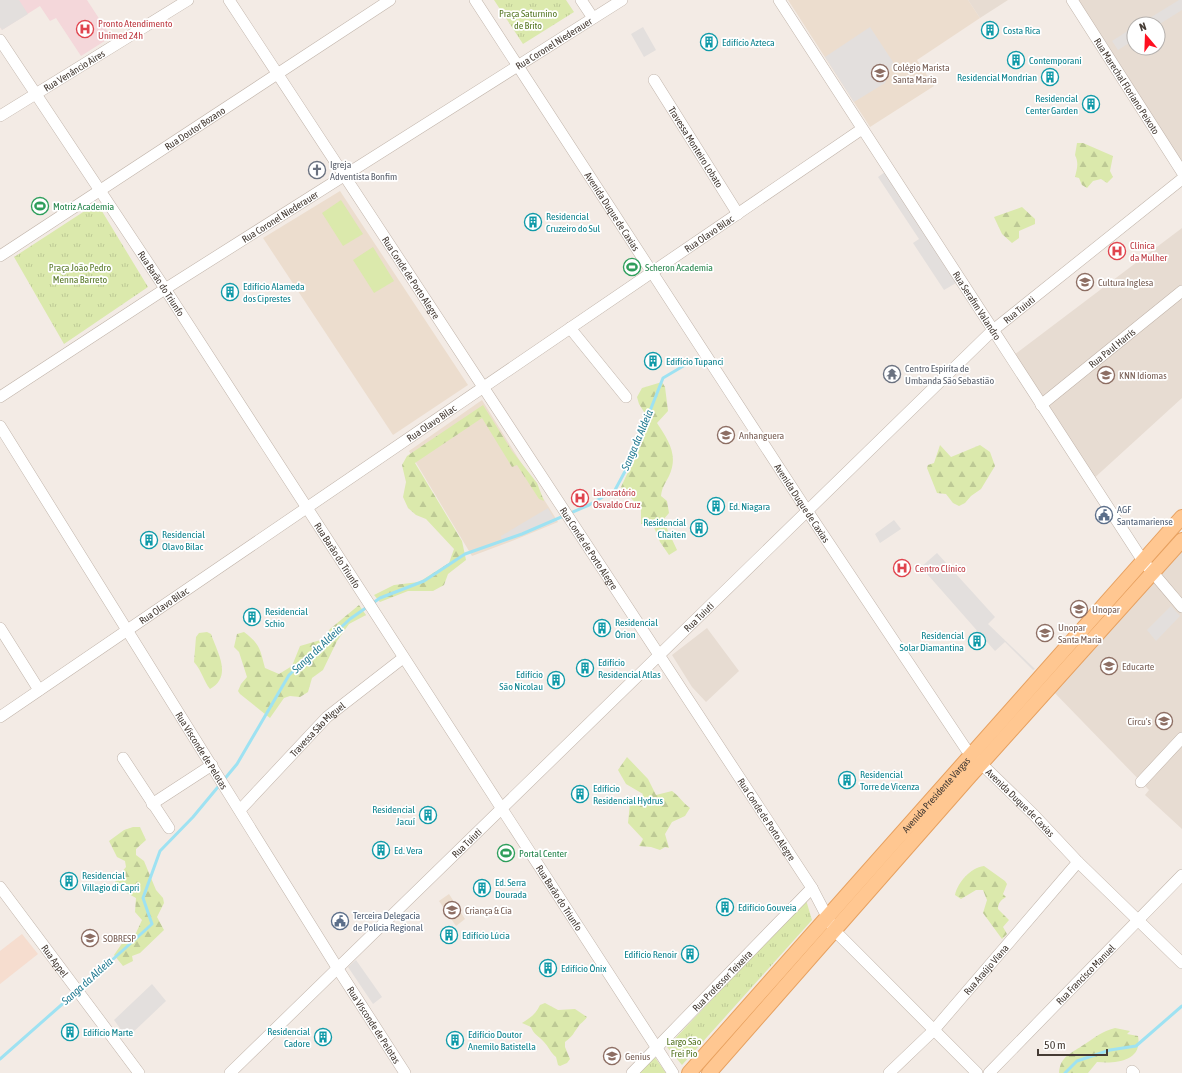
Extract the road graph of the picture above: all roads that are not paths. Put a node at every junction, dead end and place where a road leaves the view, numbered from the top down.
1 (188, 0) edge
2 (230, 0) edge
3 (390, 0) edge
4 (475, 0) edge
5 (581, 0) edge
6 (622, 0) edge
7 (779, 0) edge
8 (1072, 0) edge
9 (593, 18) junction
10 (0, 40) edge
11 (518, 67) junction
12 (278, 73) junction
13 (654, 80) dead end
14 (36, 94) junction
15 (0, 116) edge
16 (862, 129) junction
17 (1182, 172) edge
18 (345, 176) junction
19 (1182, 179) edge
20 (100, 190) junction
21 (738, 214) junction
22 (0, 256) edge
23 (652, 272) junction
24 (165, 289) junction
25 (1182, 291) edge
26 (570, 328) junction
27 (992, 331) junction
28 (483, 387) junction
29 (0, 396) edge
30 (626, 397) dead end
31 (1041, 405) junction
32 (0, 426) edge
33 (306, 507) junction
34 (808, 510) junction
35 (1182, 517) edge
36 (1182, 540) edge
37 (1143, 561) junction
38 (1153, 572) junction
39 (1182, 607) edge
40 (0, 628) edge
41 (128, 629) junction
42 (660, 656) junction
43 (403, 658) junction
44 (39, 690) junction
45 (0, 717) edge
46 (1182, 738) edge
47 (123, 758) dead end
48 (976, 760) junction
49 (212, 764) junction
50 (1141, 782) dead end
51 (152, 804) junction
52 (240, 810) junction
53 (501, 810) junction
54 (169, 828) dead end
55 (1078, 862) junction
56 (1182, 875) edge
57 (0, 887) edge
58 (812, 888) junction
59 (827, 918) junction
60 (1138, 920) junction
61 (834, 930) junction
62 (1181, 961) edge
63 (338, 969) junction
64 (934, 1031) junction
65 (656, 1048) junction
66 (139, 1073) edge
67 (230, 1073) edge
68 (405, 1073) edge
69 (632, 1073) edge
70 (673, 1073) edge
71 (689, 1073) edge
72 (709, 1073) edge
73 (889, 1073) edge
74 (977, 1073) edge
75 (989, 1073) edge

1 - 14 street, Rua Venâncio Aires
2 - 12 street, Rua Conde de Porto Alegre
3 - 12 street, Rua Doutor Bozano
4 - 11 street, Avenida Duque de Caxias
5 - 9 street
6 - 9 street, Rua Coronel Niederauer
7 - 16 street, Rua Serafim Valandro
8 - 17 street, Rua Marechal Floriano Peixoto
9 - 11 street, Rua Coronel Niederauer
10 - 14 street, Rua Barão do Triunfo
11 - 18 street, Rua Coronel Niederauer
11 - 23 street, Avenida Duque de Caxias
12 - 18 street, Rua Conde de Porto Alegre
12 - 20 street, Rua Doutor Bozano
13 - 21 street, Travessa Monteiro Lobato
14 - 15 street, Rua Venâncio Aires
14 - 20 street, Rua Barão do Triunfo
16 - 21 street, Rua Olavo Bilac
16 - 27 street, Rua Serafim Valandro
18 - 24 street, Rua Coronel Niederauer
18 - 28 street, Rua Conde de Porto Alegre
19 - 27 street, Rua Tuiuti
20 - 22 street, Rua Doutor Bozano
20 - 24 street, Rua Barão do Triunfo
21 - 23 street, Rua Olavo Bilac
23 - 26 street, Rua Olavo Bilac
23 - 34 street, Avenida Duque de Caxias
24 - 29 street, Rua Coronel Niederauer
24 - 33 street, Rua Barão do Triunfo
25 - 31 street, Rua Paul Harris
26 - 28 street, Rua Olavo Bilac
26 - 30 street
27 - 31 street, Rua Serafim Valandro
27 - 34 street, Rua Tuiuti
28 - 33 street, Rua Olavo Bilac
28 - 42 street, Rua Conde de Porto Alegre
31 - 37 street, Rua Serafim Valandro
32 - 41 street, Rua Visconde de Pelotas
33 - 41 street, Rua Olavo Bilac
33 - 43 street, Rua Barão do Triunfo
34 - 42 street, Rua Tuiuti
34 - 48 street, Avenida Duque de Caxias
35 - 37 main road, Avenida Presidente Vargas
36 - 38 main road, Avenida Presidente Vargas
37 - 38 street, Rua Serafim Valandro
37 - 48 main road, Avenida Presidente Vargas
38 - 39 street, Rua Serafim Valandro
38 - 48 main road, Avenida Presidente Vargas
40 - 44 street
41 - 44 street, Rua Olavo Bilac
41 - 49 street, Rua Visconde de Pelotas
42 - 53 street, Rua Tuiuti
42 - 58 street, Rua Conde de Porto Alegre
43 - 52 street, Travessa São Miguel
43 - 53 street, Rua Barão do Triunfo
44 - 45 street, Rua Olavo Bilac
46 - 50 street
47 - 51 street
48 - 55 street, Avenida Duque de Caxias
48 - 59 main road, Avenida Presidente Vargas
48 - 61 main road, Avenida Presidente Vargas
49 - 51 street
49 - 52 street, Rua Visconde de Pelotas
51 - 54 street
52 - 63 street, Rua Visconde de Pelotas
53 - 63 street, Rua Tuiuti
53 - 65 street, Rua Barão do Triunfo
55 - 60 street, Avenida Duque de Caxias
55 - 64 street, Rua Araújo Viana
56 - 60 street, Rua Francisco Manuel
57 - 66 street, Rua Appel
58 - 59 street, Rua Conde de Porto Alegre
58 - 65 street, Rua Professor Teixeira
59 - 61 street, Rua Conde de Porto Alegre
59 - 71 main road, Avenida Presidente Vargas
60 - 62 street, Avenida Duque de Caxias
60 - 75 street, Rua Francisco Manuel
61 - 64 street, Rua Conde de Porto Alegre
61 - 72 main road, Avenida Presidente Vargas
63 - 67 street, Rua Tuiuti
63 - 68 street, Rua Visconde de Pelotas
64 - 73 street, Rua Araújo Viana
64 - 74 street, Rua Conde de Porto Alegre
65 - 69 street, Rua Professor Teixeira
65 - 70 street, Rua Barão do Triunfo

